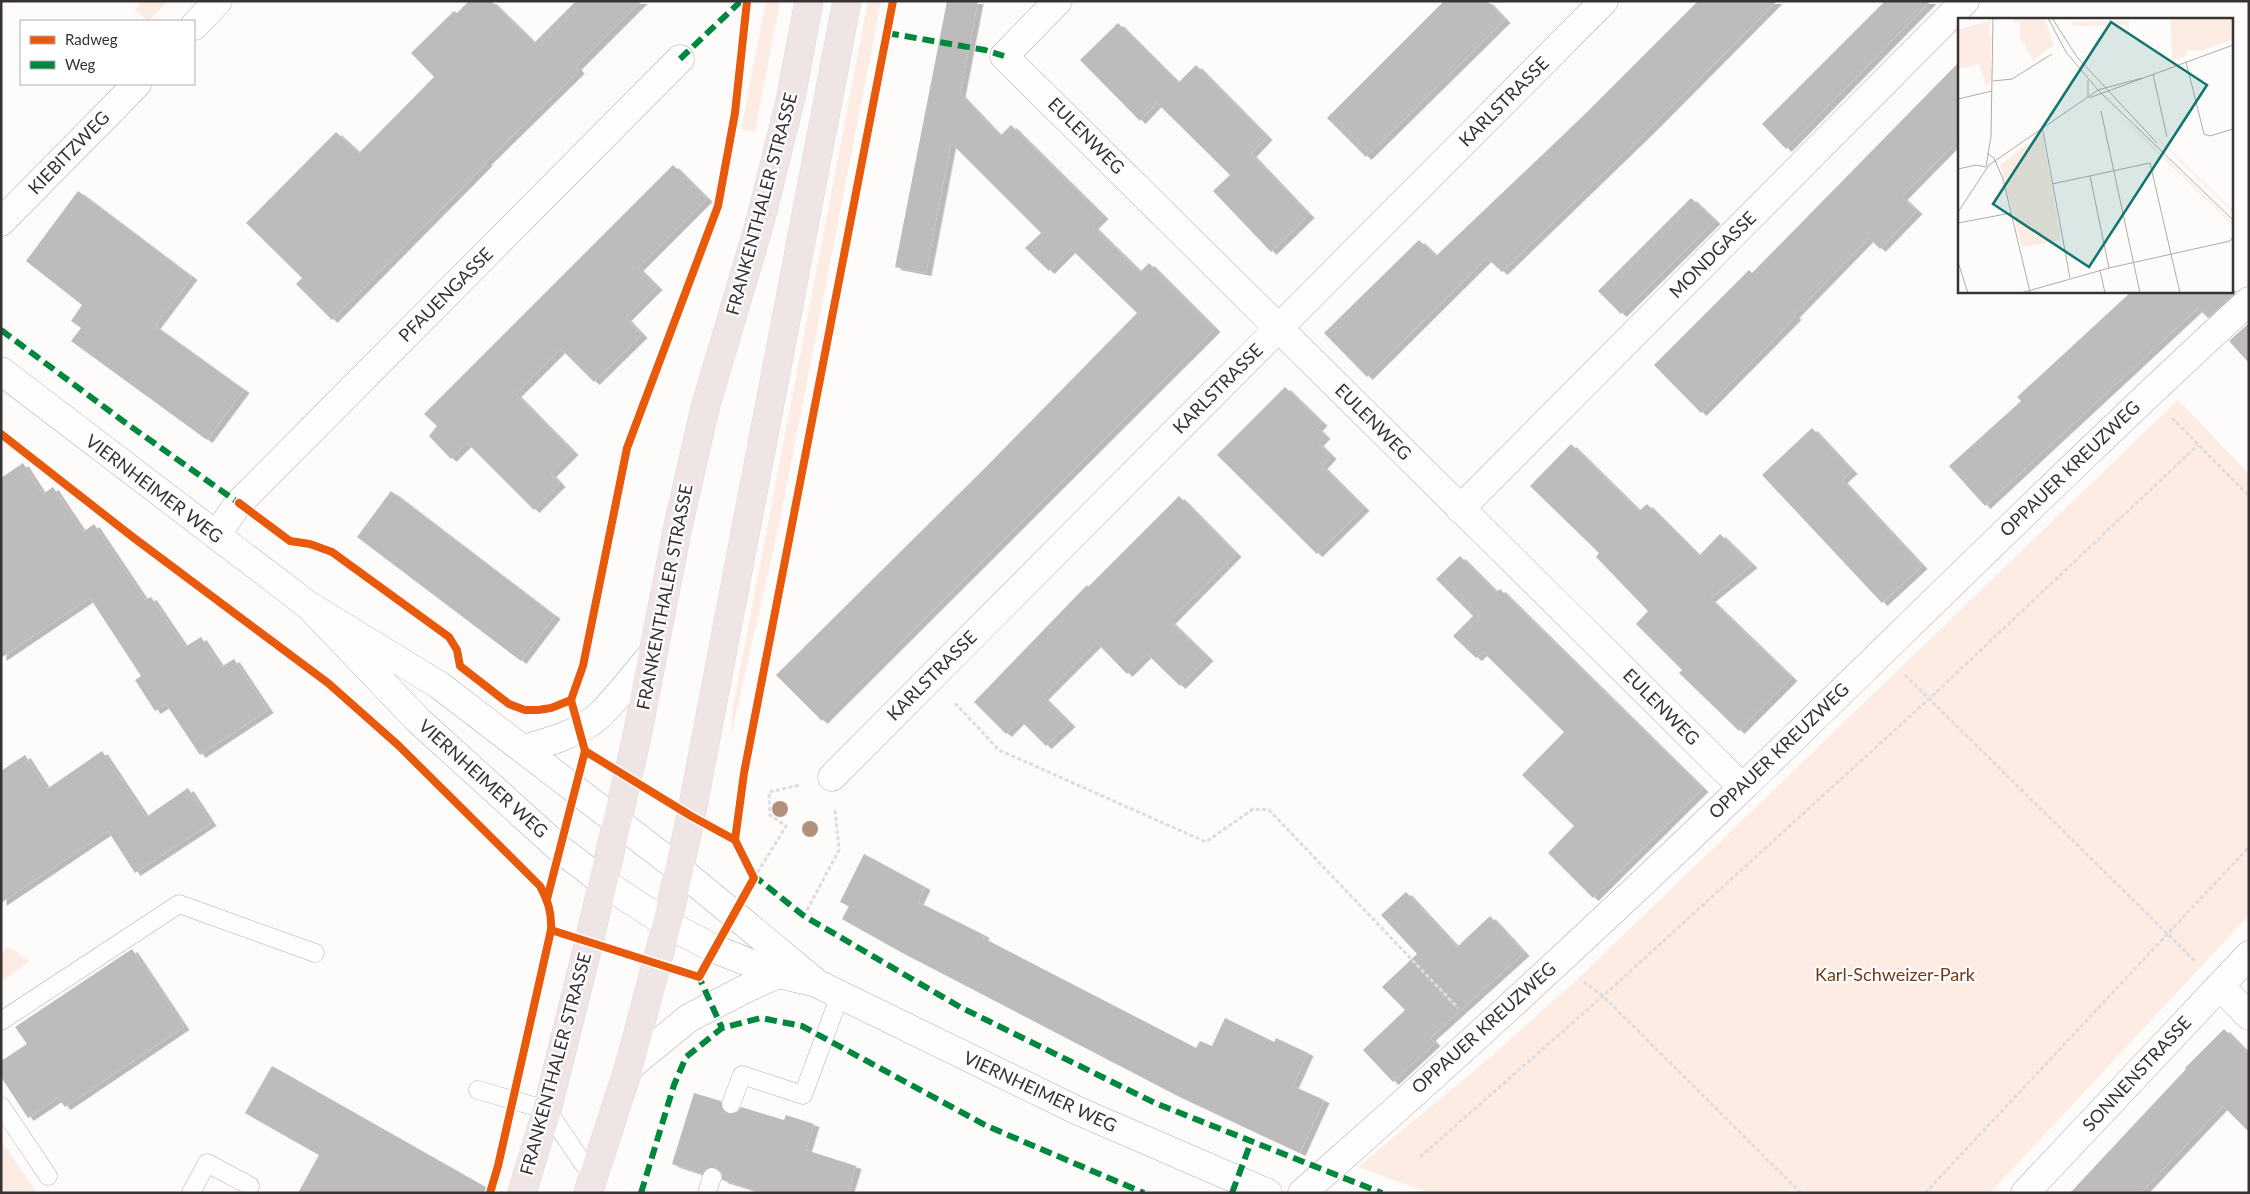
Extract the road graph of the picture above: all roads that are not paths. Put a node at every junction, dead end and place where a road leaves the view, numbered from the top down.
1 (218, 1) edge
2 (810, 1) edge
3 (847, 1) edge
4 (1058, 1) edge
5 (1604, 1) edge
6 (1965, 1) edge
7 (195, 25) edge
8 (680, 59) dead end
9 (136, 85) edge
10 (1, 222) edge
11 (2249, 301) edge
12 (1279, 328) junction
13 (1, 371) edge
14 (1460, 509) junction
15 (216, 535) junction
16 (308, 605) junction
17 (652, 655) junction
18 (523, 749) junction
19 (832, 777) road end
20 (1742, 787) junction
21 (617, 822) junction
22 (679, 869) junction
23 (603, 882) junction
24 (667, 924) junction
25 (315, 953) dead end
26 (2249, 955) edge
27 (778, 974) junction
28 (2220, 986) junction
29 (828, 989) junction
30 (2249, 1016) edge
31 (1, 1021) edge
32 (629, 1067) junction
33 (478, 1090) dead end
34 (731, 1104) dead end
35 (1, 1106) edge
36 (547, 1110) junction
37 (48, 1176) dead end
38 (250, 1186) dead end
39 (590, 1186) edge
40 (191, 1193) edge
41 (522, 1193) edge
42 (1268, 1193) edge
43 (1302, 1193) edge
44 (2025, 1193) edge

1 - 7 street
2 - 17 main road, FRANKENTHALER STRASSE
3 - 22 main road
4 - 12 street, EULENWEG
5 - 12 street, KARLSTRASSE
6 - 14 street, MONDGASSE
8 - 15 street, PFAUENGASSE
9 - 10 street, KIEBITZWEG
11 - 20 street, OPPAUER KREUZWEG
12 - 14 street, EULENWEG
12 - 19 street, KARLSTRASSE
13 - 15 street, VIERNHEIMER WEG
14 - 20 street, EULENWEG
15 - 16 street, VIERNHEIMER WEG
16 - 18 street, VIERNHEIMER WEG
16 - 23 street, VIERNHEIMER WEG
17 - 18 street
17 - 21 main road, FRANKENTHALER STRASSE
18 - 21 street, VIERNHEIMER WEG
20 - 43 street, OPPAUER KREUZWEG
21 - 22 street, VIERNHEIMER WEG
21 - 23 main road, FRANKENTHALER STRASSE
22 - 24 main road
22 - 29 street, VIERNHEIMER WEG
23 - 24 street, VIERNHEIMER WEG
23 - 36 main road, FRANKENTHALER STRASSE
24 - 27 street, VIERNHEIMER WEG
24 - 32 main road
25 - 31 lane
26 - 28 street, SONNENSTRASSE
27 - 29 street, VIERNHEIMER WEG
27 - 32 street
28 - 30 street
28 - 44 street, SONNENSTRASSE
29 - 34 lane
29 - 42 street, VIERNHEIMER WEG
32 - 39 main road
33 - 36 lane
35 - 37 lane
36 - 39 lane
36 - 41 main road, FRANKENTHALER STRASSE
38 - 40 lane

